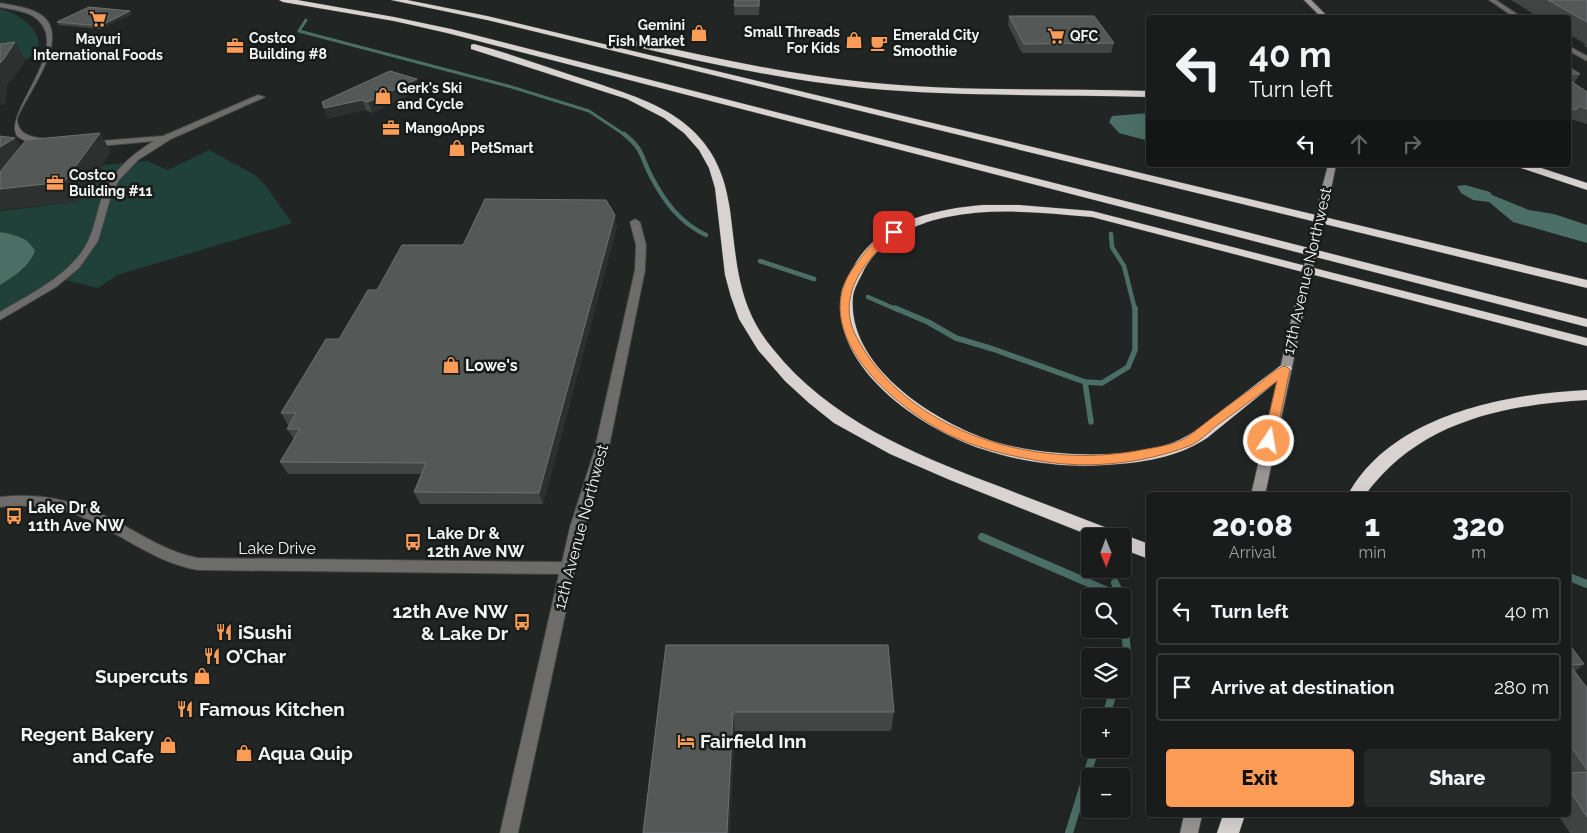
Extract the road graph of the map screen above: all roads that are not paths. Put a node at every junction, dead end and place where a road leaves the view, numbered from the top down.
1 (283, 0) edge
2 (395, 0) edge
3 (432, 0) edge
4 (1307, 0) edge
5 (1492, 0) edge
6 (0, 5) edge
7 (333, 8) junction
8 (1323, 15) edge
9 (1515, 15) edge
10 (1571, 49) edge
11 (1587, 59) edge
12 (1146, 94) edge
13 (261, 97) dead end
14 (167, 138) junction
15 (59, 144) edge
16 (81, 144) edge
17 (1332, 167) edge
18 (1528, 167) edge
19 (1587, 187) edge
20 (635, 222) dead end
21 (1587, 284) edge
22 (0, 317) edge
23 (1587, 323) edge
24 (1587, 343) edge
25 (1285, 369) junction
26 (1587, 395) edge
27 (1259, 492) edge
28 (1358, 492) edge
29 (0, 502) edge
30 (1088, 528) edge
31 (1131, 545) edge
32 (1146, 551) edge
33 (568, 568) junction
34 (1193, 817) edge
35 (1233, 817) edge
36 (508, 833) edge
37 (1189, 833) edge
38 (1228, 833) edge

1 - 7 highway
2 - 21 highway
3 - 12 highway
4 - 8 main road
5 - 9 street
6 - 15 street
7 - 23 highway
7 - 30 highway
10 - 11 street
13 - 14 street
14 - 16 street
14 - 22 street
17 - 25 main road, 17th Avenue Northwest, bridge
18 - 19 highway
20 - 33 street, 12th Avenue Northwest
24 - 25 highway
25 - 27 main road, 17th Avenue Northwest
26 - 28 highway
29 - 33 street, Lake Drive
31 - 32 highway
33 - 36 street, 12th Avenue Northwest
34 - 37 main road
35 - 38 highway

